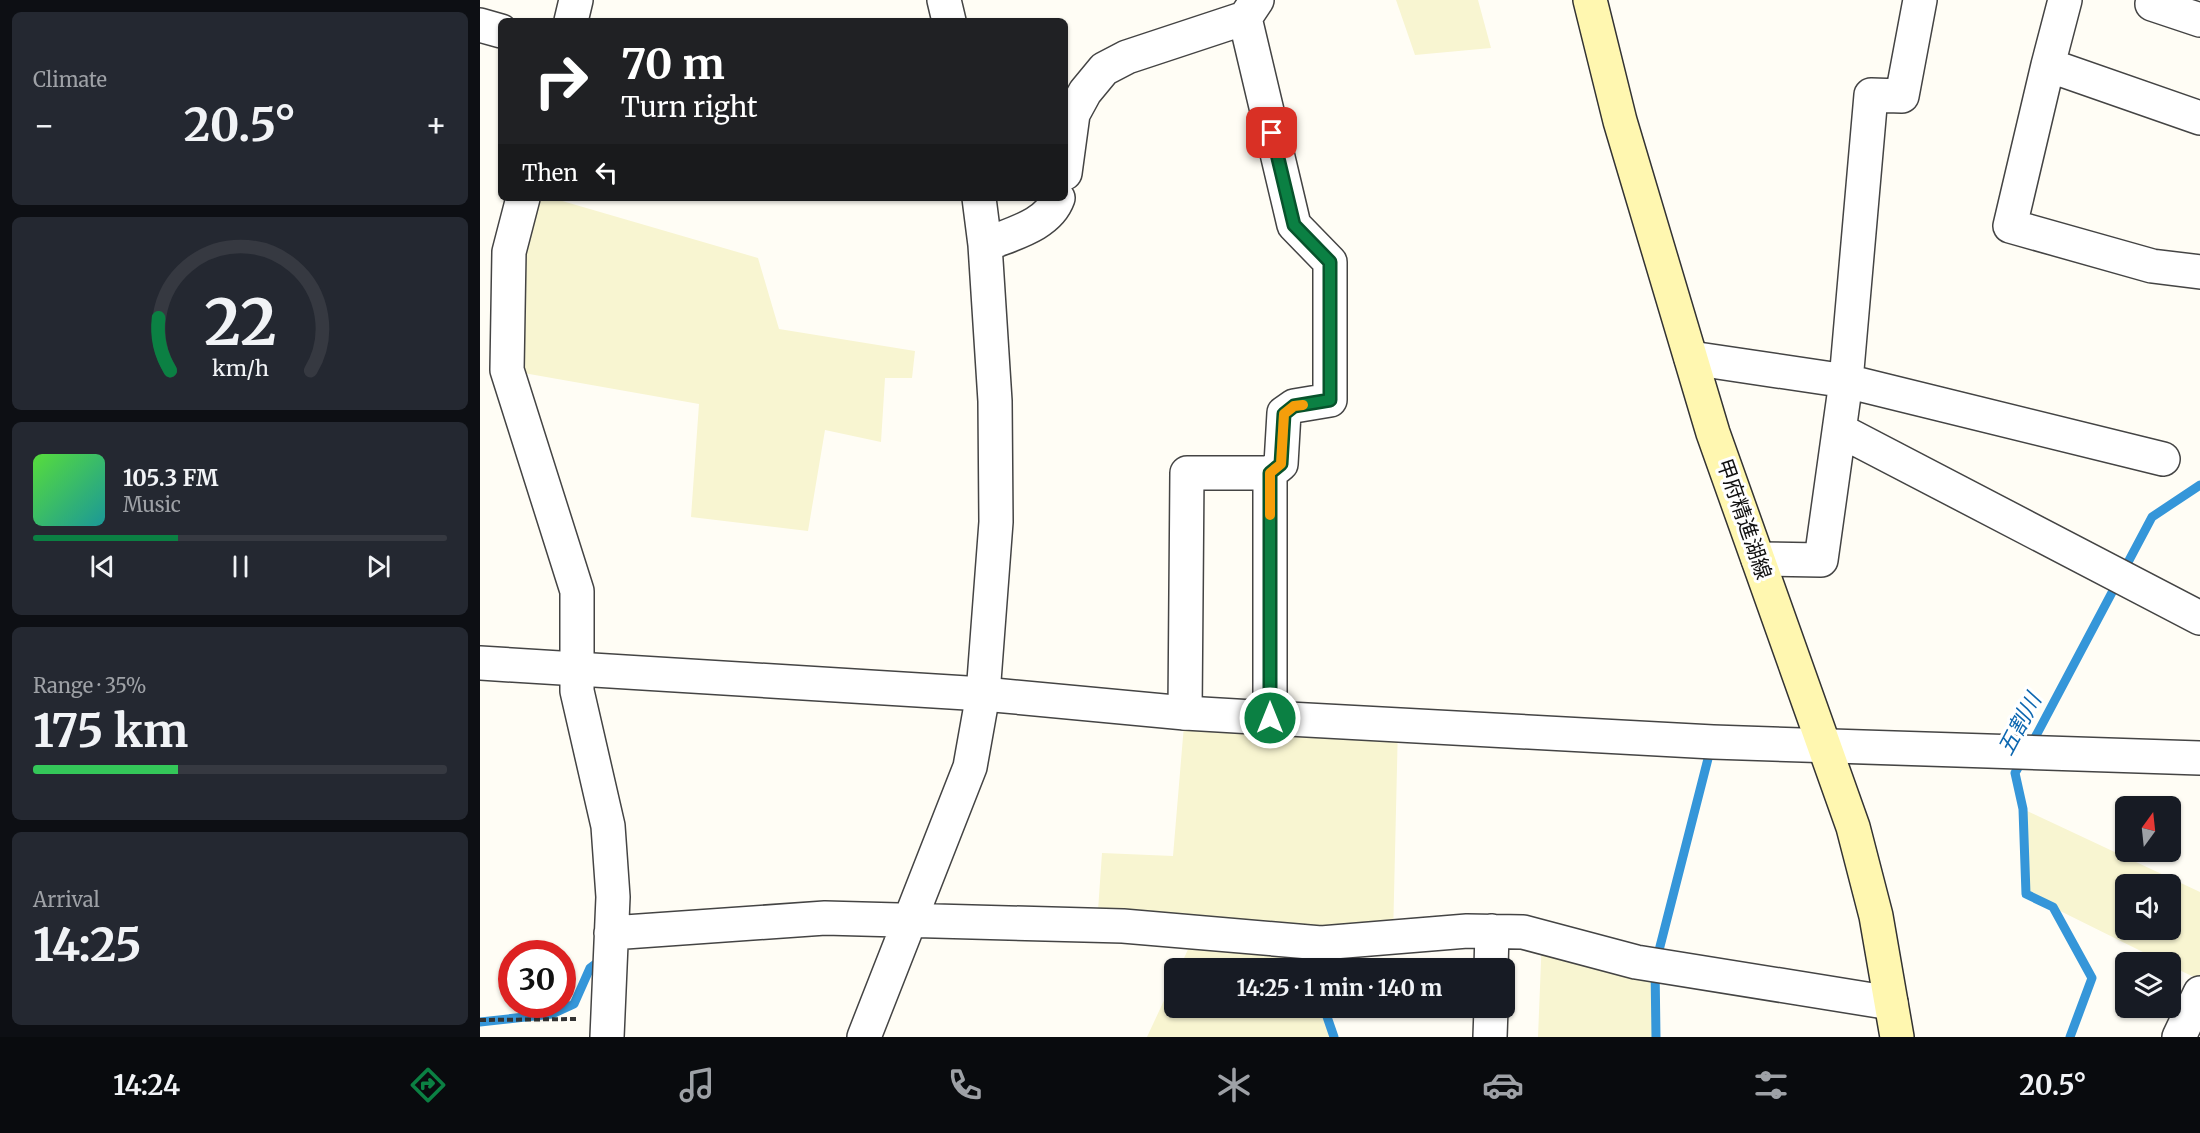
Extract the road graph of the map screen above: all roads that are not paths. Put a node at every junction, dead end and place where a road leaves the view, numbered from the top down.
1 (576, 0) edge
2 (944, 0) edge
3 (1590, 0) edge
4 (1920, 0) edge
5 (2065, 0) edge
6 (2154, 0) edge
7 (1251, 9) edge
8 (572, 18) edge
9 (948, 18) edge
10 (2200, 20) edge
11 (480, 25) edge
12 (498, 30) edge
13 (2048, 65) junction
14 (2200, 118) edge
15 (1068, 151) edge
16 (522, 201) edge
17 (980, 201) edge
18 (1057, 201) edge
19 (985, 245) junction
20 (2200, 272) edge
21 (1691, 358) junction
22 (494, 369) edge
23 (1846, 381) junction
24 (1841, 431) junction
25 (2163, 459) dead end
26 (1270, 473) junction
27 (1758, 559) junction
28 (2200, 618) edge
29 (480, 663) edge
30 (578, 668) junction
31 (983, 694) junction
32 (1185, 713) junction
33 (1270, 718) junction
34 (1823, 746) junction
35 (2200, 758) edge
36 (911, 919) junction
37 (1492, 931) junction
38 (611, 933) junction
39 (1491, 958) edge
40 (2200, 993) edge
41 (1891, 1003) junction
42 (1491, 1018) edge
43 (607, 1028) edge
44 (864, 1037) edge
45 (1490, 1037) edge
46 (1897, 1037) edge
47 (2179, 1037) edge

1 - 8 street
2 - 9 street
3 - 21 main road, 甲府精進湖線
4 - 23 street
5 - 13 street
6 - 10 street
7 - 15 street
7 - 26 street
11 - 12 street
13 - 14 street
13 - 20 street
16 - 22 street
17 - 19 street
18 - 19 street
19 - 31 street
21 - 23 street
21 - 27 main road, 甲府精進湖線
22 - 30 street
23 - 24 street
23 - 25 street
24 - 27 street
24 - 28 street
26 - 32 street
26 - 33 street
27 - 34 main road, 甲府精進湖線
29 - 30 street
30 - 31 street
30 - 38 street
31 - 32 street
31 - 36 street
32 - 33 street
33 - 34 street
34 - 35 street
34 - 41 main road, 甲府精進湖線
36 - 37 street
36 - 38 street
36 - 44 street
37 - 39 street
37 - 41 street
38 - 43 street
40 - 47 street
41 - 46 main road, 甲府精進湖線
42 - 45 street

